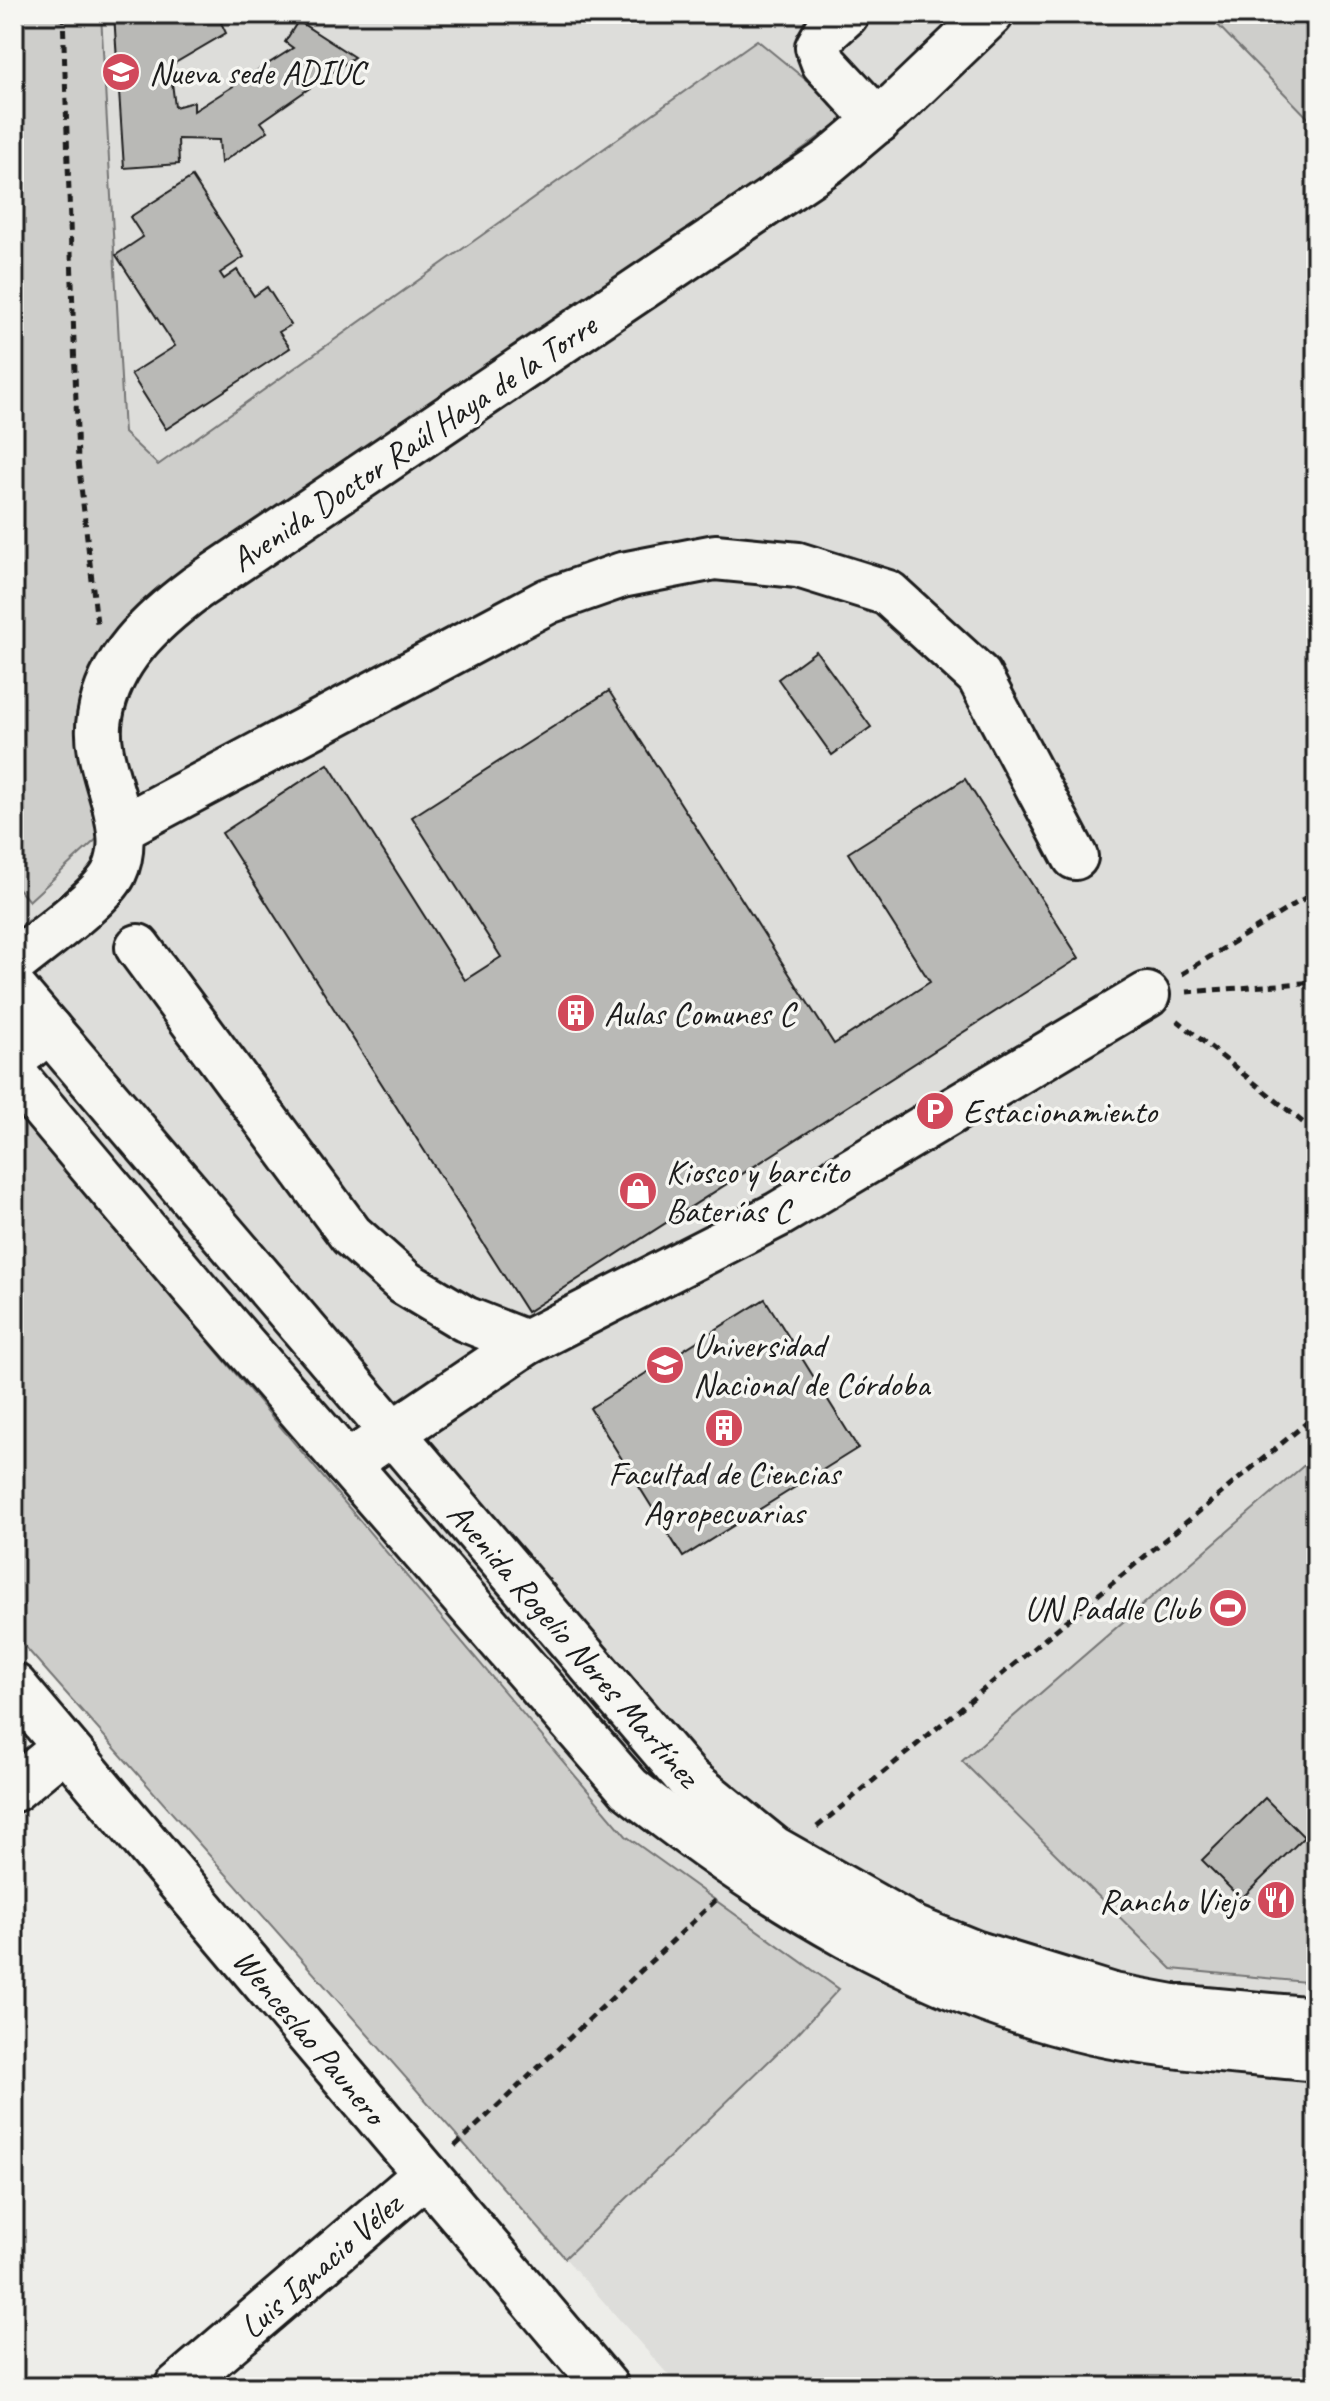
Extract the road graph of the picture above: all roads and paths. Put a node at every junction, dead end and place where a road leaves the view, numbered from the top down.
1 (63, 14) edge
2 (846, 14) edge
3 (991, 14) edge
4 (878, 121) junction
5 (99, 633) dead end
6 (121, 828) junction
7 (1075, 857) dead end
8 (1316, 891) edge
9 (138, 947) dead end
10 (14, 963) edge
11 (1316, 982) edge
12 (14, 989) edge
13 (1147, 995) junction
14 (49, 1030) junction
15 (14, 1059) edge
16 (14, 1074) edge
17 (1316, 1133) edge
18 (526, 1343) junction
19 (1316, 1415) edge
20 (391, 1433) junction
21 (347, 1464) junction
22 (14, 1686) edge
23 (65, 1747) junction
24 (14, 1789) edge
25 (758, 1861) junction
26 (1316, 2020) edge
27 (1316, 2059) edge
28 (426, 2174) junction
29 (177, 2387) edge
30 (606, 2387) edge

1 - 5 path
2 - 4 main road
3 - 4 main road, Avenida Doctor Raúl Haya de la Torre
4 - 6 main road, Avenida Doctor Raúl Haya de la Torre
6 - 7 main road
6 - 10 main road, Avenida Doctor Raúl Haya de la Torre
8 - 13 path
9 - 18 main road
11 - 13 path
12 - 14 main road, Avenida Rogelio Nores Martínez
13 - 17 path
13 - 18 main road
14 - 15 main road
14 - 20 main road, Avenida Rogelio Nores Martínez
16 - 21 main road, Avenida Rogelio Nores Martínez
18 - 20 main road
19 - 25 path
20 - 21 main road
20 - 25 main road, Avenida Rogelio Nores Martínez
21 - 25 main road, Avenida Rogelio Nores Martínez
22 - 23 main road, Wenceslao Paunero
23 - 24 main road
23 - 28 main road, Wenceslao Paunero
25 - 26 main road, Avenida Rogelio Nores Martínez
25 - 27 main road, Avenida Rogelio Nores Martínez
25 - 28 path
28 - 29 main road, Luis Ignacio Vélez
28 - 30 main road, Wenceslao Paunero

